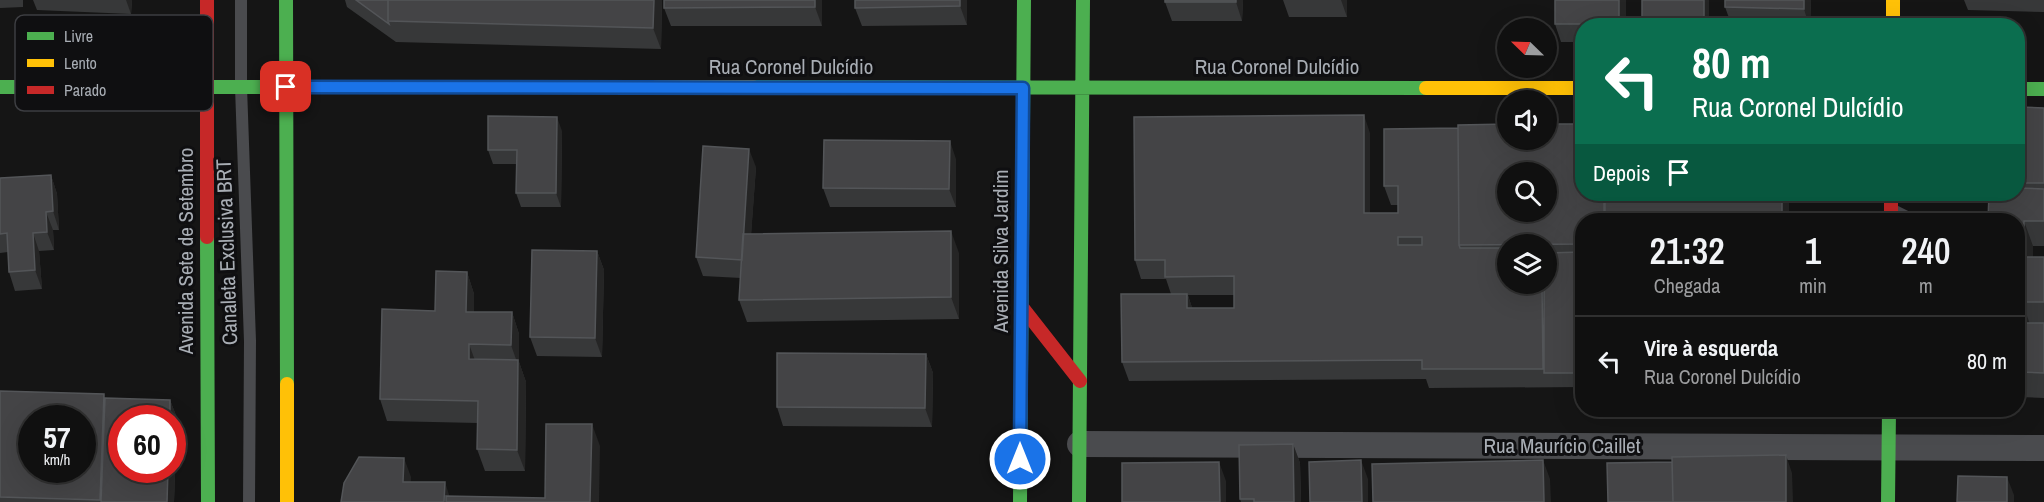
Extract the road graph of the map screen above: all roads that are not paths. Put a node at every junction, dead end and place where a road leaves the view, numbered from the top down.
1 (241, 0) edge
2 (286, 0) edge
3 (1024, 0) edge
4 (1083, 0) edge
5 (1893, 0) edge
6 (1893, 18) edge
7 (213, 87) edge
8 (241, 87) junction
9 (286, 87) junction
10 (1023, 88) junction
11 (1083, 88) junction
12 (1575, 88) edge
13 (2025, 89) edge
14 (2044, 89) edge
15 (207, 111) edge
16 (1022, 307) junction
17 (1080, 381) junction
18 (1888, 417) edge
19 (1080, 444) junction
20 (1888, 447) junction
21 (2044, 448) edge
22 (208, 502) edge
23 (249, 502) edge
24 (287, 502) edge
25 (1020, 502) edge
26 (1079, 502) edge
27 (1888, 502) edge

1 - 8 lane, Canaleta Exclusiva BRT
2 - 9 main road
3 - 10 main road, Avenida Silva Jardim
4 - 11 main road
5 - 6 main road
7 - 8 main road, Rua Coronel Dulcídio
8 - 9 main road, Rua Coronel Dulcídio
8 - 23 lane, Canaleta Exclusiva BRT
9 - 10 main road, Rua Coronel Dulcídio
9 - 24 main road
10 - 11 main road, Rua Coronel Dulcídio
10 - 16 main road, Avenida Silva Jardim
11 - 12 main road, Rua Coronel Dulcídio
11 - 17 main road
13 - 14 main road
15 - 22 main road, Avenida Sete de Setembro
16 - 17 main road
16 - 25 main road, Avenida Silva Jardim
17 - 19 main road
18 - 20 main road
19 - 20 street, Rua Maurício Caillet
19 - 26 main road
20 - 21 street, Rua Maurício Caillet
20 - 27 main road

